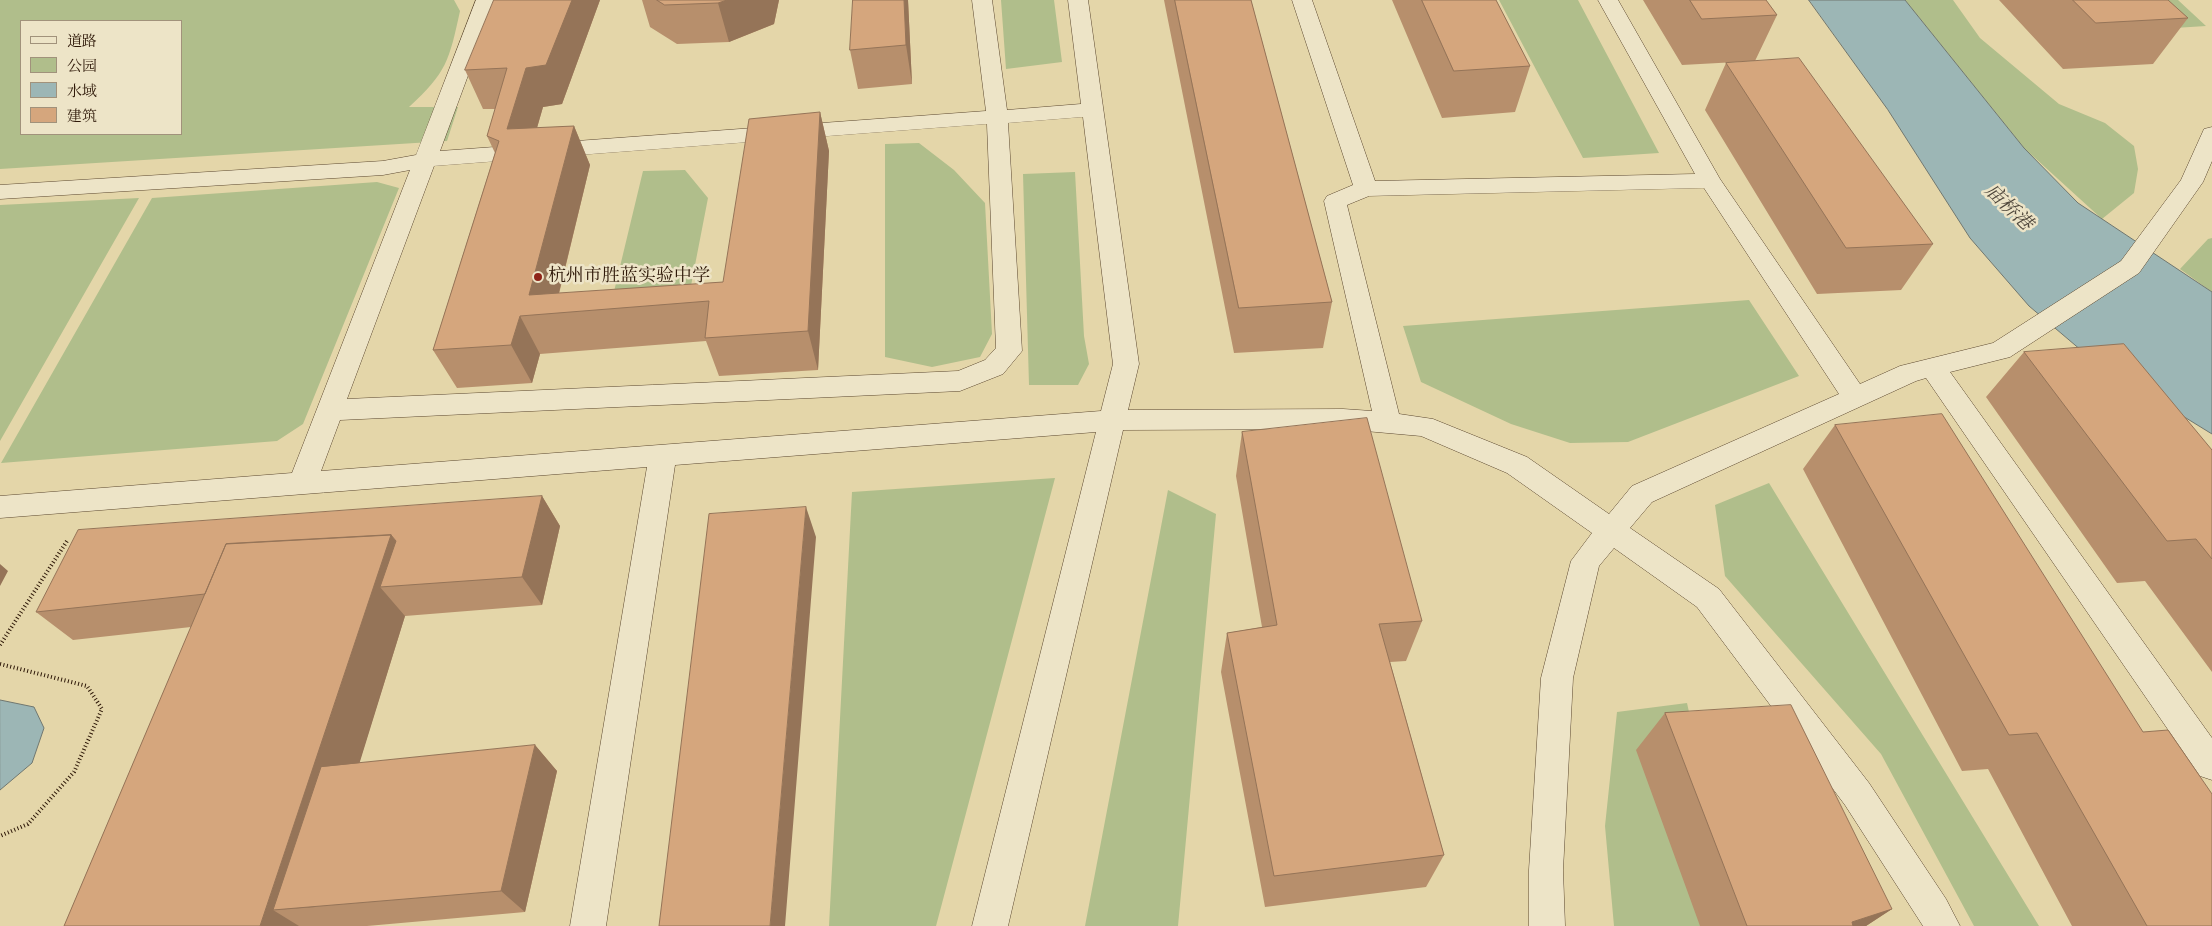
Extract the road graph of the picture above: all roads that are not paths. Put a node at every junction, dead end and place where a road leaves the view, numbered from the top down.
1 (486, 0) edge
2 (982, 0) edge
3 (1078, 0) edge
4 (1302, 0) edge
5 (1608, 0) edge
6 (1093, 110) junction
7 (997, 117) junction
8 (2209, 150) edge
9 (426, 161) junction
10 (1710, 181) junction
11 (1366, 189) junction
12 (0, 192) edge
13 (1932, 367) junction
14 (1855, 397) junction
15 (330, 410) junction
16 (1114, 420) junction
17 (1388, 423) junction
18 (663, 456) junction
19 (302, 484) junction
20 (0, 508) edge
21 (1611, 531) junction
22 (2212, 765) edge
23 (588, 926) edge
24 (990, 926) edge
25 (1547, 926) edge
26 (1942, 926) edge

1 - 9 street
2 - 7 street
3 - 6 street
4 - 11 street
5 - 10 street
6 - 7 street
6 - 16 street
7 - 9 street
7 - 15 street
8 - 13 street
9 - 12 street
9 - 15 street
10 - 11 street
10 - 14 street
11 - 17 street
13 - 14 street
13 - 22 street
14 - 21 street
15 - 19 street
16 - 17 street
16 - 18 street
16 - 24 street
17 - 21 street
18 - 19 street
18 - 23 street
19 - 20 street
21 - 25 street
21 - 26 street

